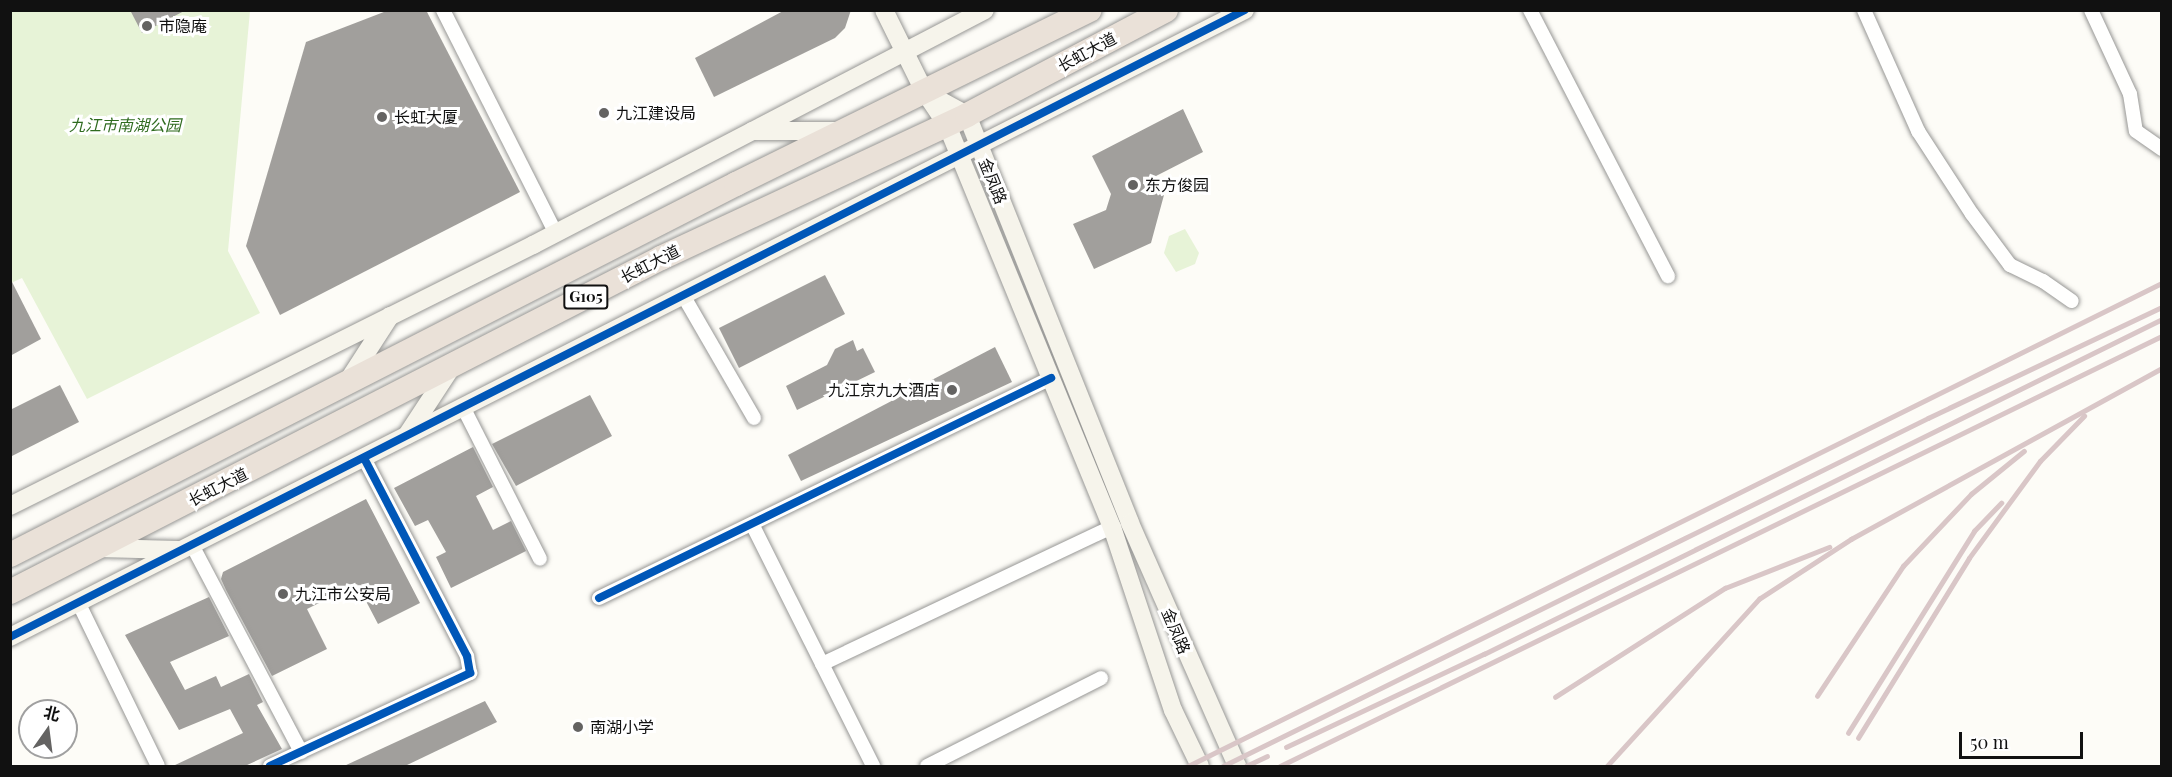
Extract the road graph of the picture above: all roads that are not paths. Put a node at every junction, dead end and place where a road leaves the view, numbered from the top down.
1 (442, 10) edge
2 (884, 10) edge
3 (985, 10) edge
4 (1089, 10) edge
5 (1166, 10) edge
6 (1245, 10) edge
7 (1530, 10) edge
8 (1864, 10) edge
9 (2091, 10) edge
10 (904, 52) junction
11 (924, 91) junction
12 (957, 120) junction
13 (748, 131) junction
14 (843, 131) junction
15 (979, 145) junction
16 (2162, 149) edge
17 (960, 155) junction
18 (555, 232) junction
19 (1668, 276) dead end
20 (683, 295) junction
21 (2072, 301) dead end
22 (391, 315) junction
23 (451, 368) junction
24 (1051, 378) junction
25 (345, 386) junction
26 (463, 407) junction
27 (754, 418) dead end
28 (406, 436) junction
29 (364, 458) junction
30 (10, 506) edge
31 (752, 524) junction
32 (1112, 527) junction
33 (187, 547) junction
34 (99, 548) junction
35 (10, 555) edge
36 (540, 559) dead end
37 (10, 592) edge
38 (599, 598) dead end
39 (78, 602) junction
40 (10, 637) edge
41 (822, 664) junction
42 (1101, 678) dead end
43 (300, 752) junction
44 (158, 766) edge
45 (270, 766) edge
46 (873, 766) edge
47 (927, 766) edge
48 (1200, 766) edge
49 (1237, 766) edge

1 - 18 street
2 - 10 street, 金凤路
3 - 10 street
4 - 11 highway, 长虹大道 / G105
5 - 12 highway, 长虹大道 / G105
6 - 15 street
7 - 19 street
8 - 21 street
9 - 16 street
10 - 11 street, 金凤路
10 - 13 street
11 - 12 street, 金凤路
11 - 14 highway, 长虹大道 / G105
12 - 15 street, 金凤路
12 - 17 street, 金凤路
12 - 23 highway, 长虹大道 / G105
13 - 14 street
13 - 18 street
14 - 25 highway, 长虹大道 / G105
15 - 17 street
15 - 49 street, 金凤路
17 - 20 street
17 - 24 street, 金凤路
18 - 22 street
20 - 26 street
20 - 27 street
22 - 25 street
22 - 30 street
23 - 28 street
23 - 34 highway, 长虹大道 / G105
24 - 31 street
24 - 32 street, 金凤路
25 - 35 highway, 长虹大道 / G105
26 - 28 street
26 - 36 street
28 - 29 street
29 - 33 street
29 - 43 street
31 - 38 street
31 - 41 street
32 - 41 street
32 - 48 street, 金凤路
33 - 34 street
33 - 39 street
33 - 43 street
34 - 37 highway, 长虹大道 / G105
39 - 40 street
39 - 44 street
41 - 46 street
42 - 47 street
43 - 45 street

